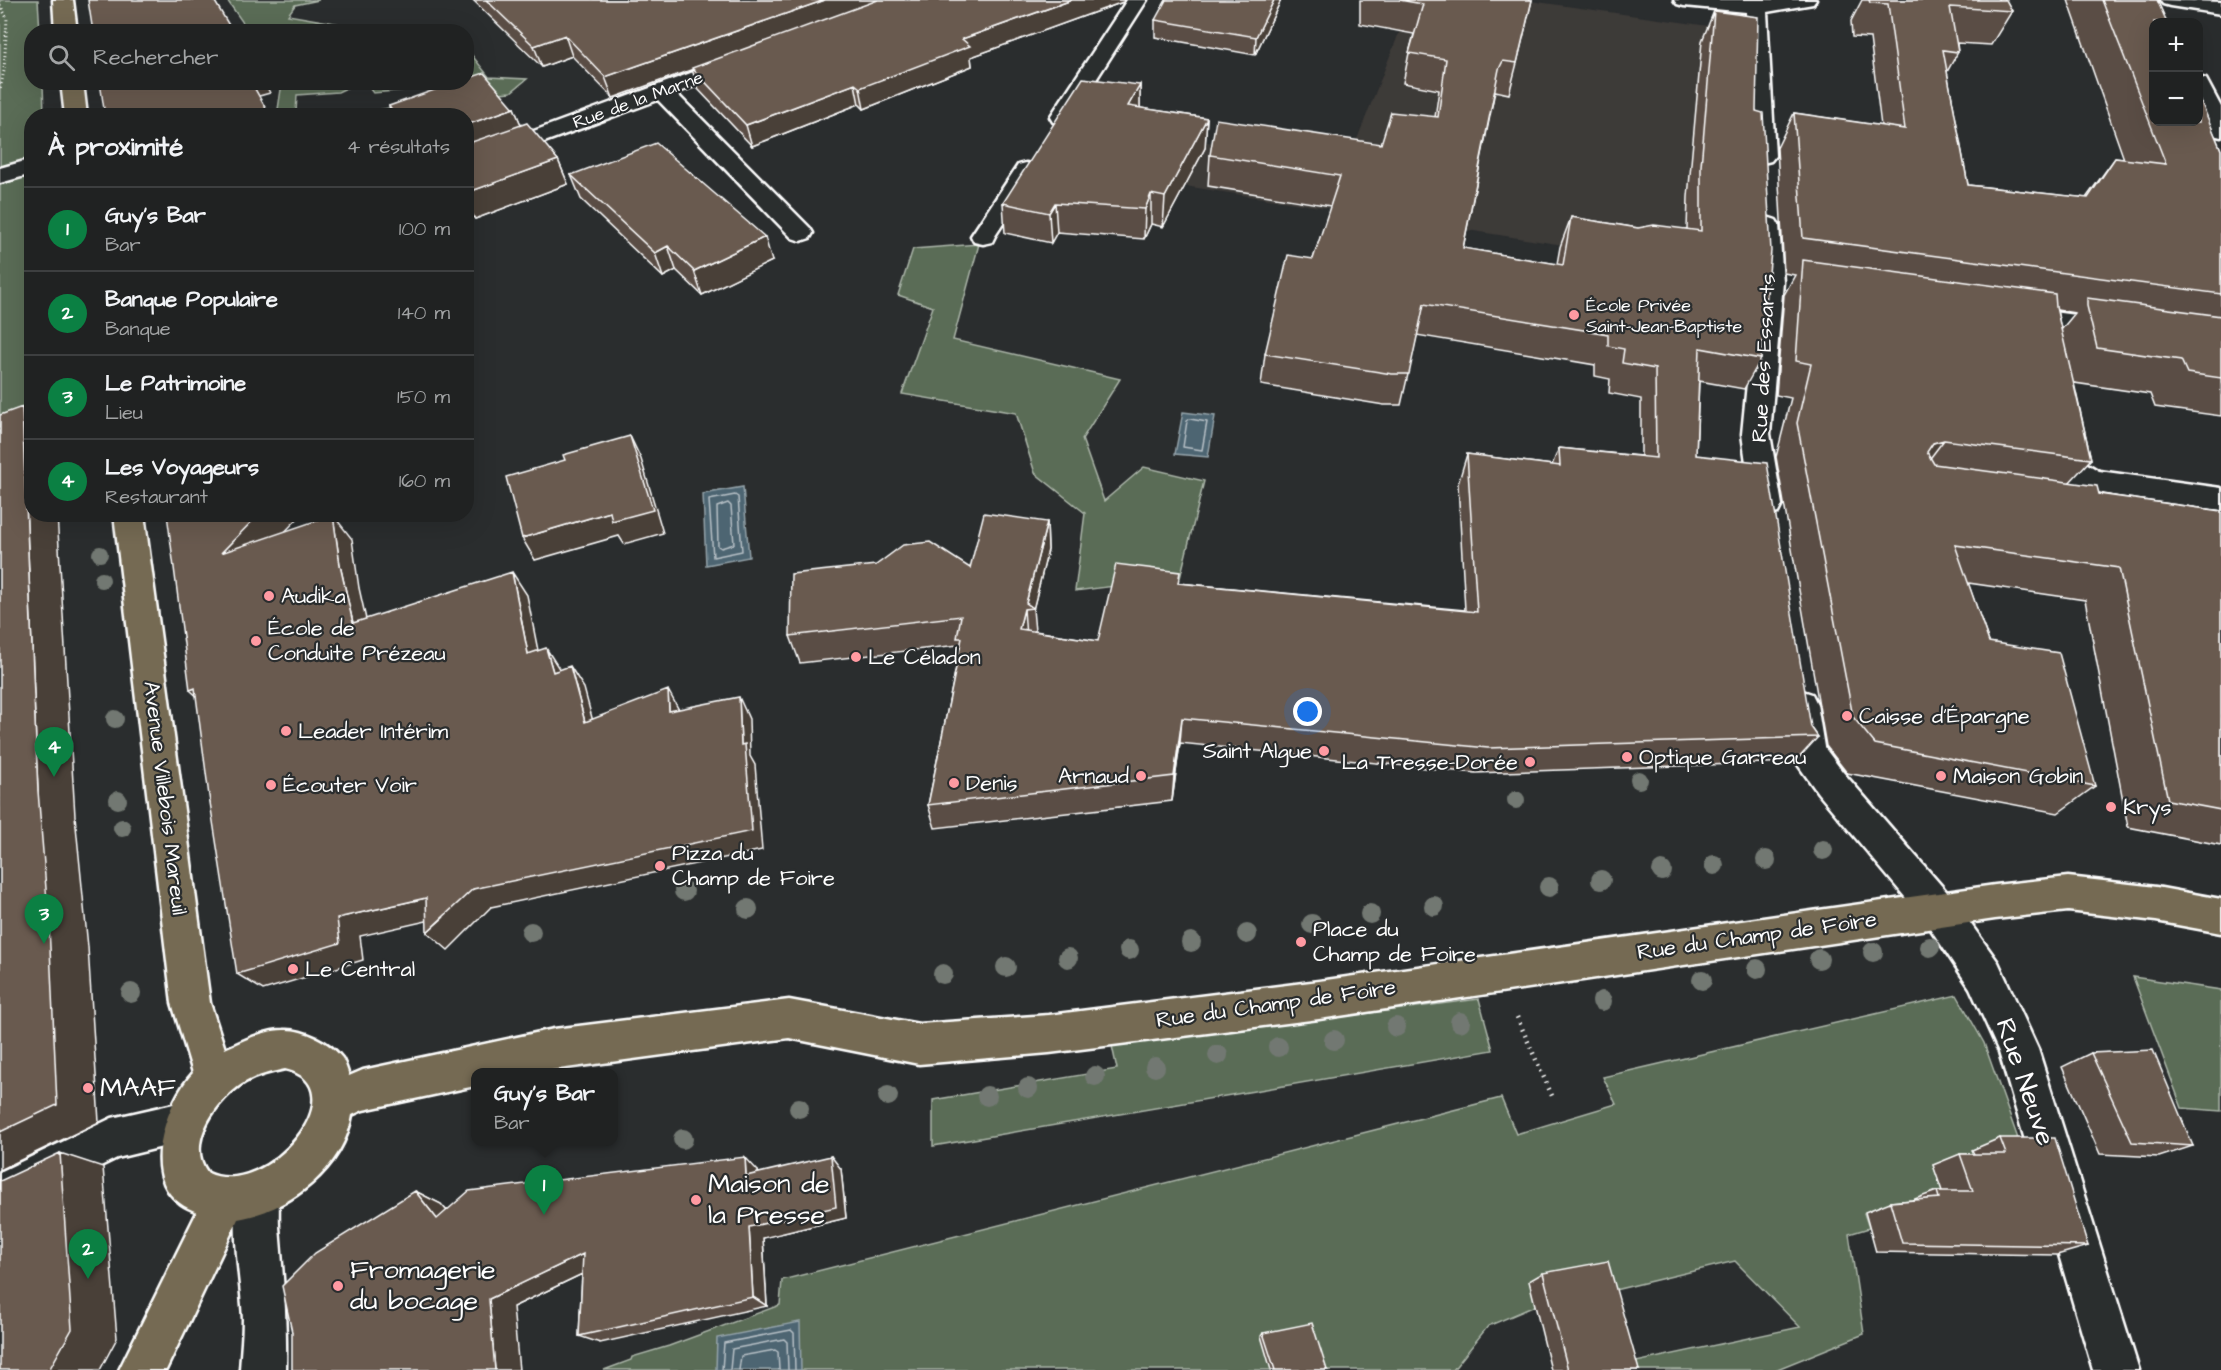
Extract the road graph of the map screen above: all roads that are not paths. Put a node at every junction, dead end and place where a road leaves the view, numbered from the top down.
1 (63, 0) edge
2 (1137, 0) edge
3 (1686, 0) edge
4 (1806, 0) edge
5 (2158, 0) edge
6 (2170, 0) edge
7 (1754, 4) edge
8 (2221, 8) edge
9 (2166, 18) edge
10 (65, 24) edge
11 (759, 55) edge
12 (73, 90) edge
13 (661, 91) junction
14 (2203, 92) edge
15 (75, 108) edge
16 (2221, 130) edge
17 (474, 161) edge
18 (24, 168) edge
19 (0, 176) edge
20 (801, 234) dead end
21 (983, 236) dead end
22 (1987, 312) edge
23 (2138, 333) edge
24 (2058, 410) edge
25 (2093, 481) junction
26 (2221, 499) edge
27 (2080, 508) edge
28 (130, 522) edge
29 (1771, 528) edge
30 (1796, 681) edge
31 (1939, 910) junction
32 (2221, 916) edge
33 (215, 1079) junction
34 (334, 1101) junction
35 (187, 1120) junction
36 (0, 1194) edge
37 (242, 1196) junction
38 (142, 1370) edge
39 (262, 1370) edge
40 (2116, 1370) edge

1 - 10 main road
2 - 21 street
3 - 7 street
4 - 7 street
5 - 9 street
6 - 8 street
7 - 29 street, Rue des Essarts
11 - 13 street, Rue de la Marne
12 - 15 main road
13 - 17 street, Rue de la Marne
13 - 20 street
14 - 16 street
18 - 19 street
22 - 23 street
24 - 25 street
25 - 26 street
25 - 27 street
28 - 33 main road, Avenue Villebois Mareuil
30 - 31 street
31 - 32 main road, Rue du Champ de Foire
31 - 34 main road, Rue du Champ de Foire
31 - 40 street, Rue Neuve
33 - 34 main road
33 - 35 main road
34 - 37 main road
35 - 36 street
35 - 37 main road
37 - 38 main road
37 - 39 street

